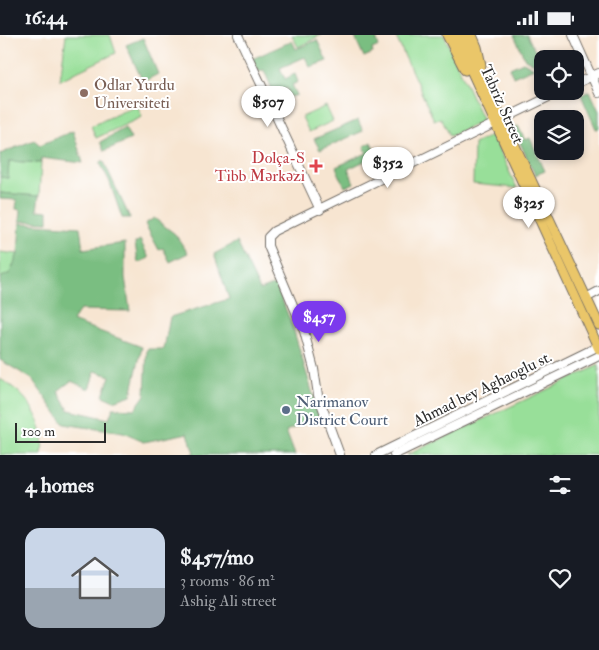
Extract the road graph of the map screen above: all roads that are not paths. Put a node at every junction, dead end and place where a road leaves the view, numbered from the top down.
1 (238, 35) edge
2 (447, 35) edge
3 (455, 35) edge
4 (463, 35) edge
5 (472, 35) edge
6 (572, 35) edge
7 (595, 75) edge
8 (480, 82) junction
9 (599, 93) edge
10 (541, 100) edge
11 (498, 121) junction
12 (320, 210) junction
13 (599, 291) edge
14 (586, 298) junction
15 (599, 325) edge
16 (599, 349) edge
17 (340, 455) edge
18 (376, 455) edge
19 (394, 455) edge

1 - 12 street
2 - 8 main road
3 - 8 main road, Tabriz Street
4 - 8 main road, Tabriz Street
5 - 8 main road
6 - 7 street
7 - 9 street
8 - 11 main road, Tabriz Street
10 - 11 street
11 - 12 street
11 - 14 main road, Tabriz Street
11 - 16 main road, Tabriz Street
12 - 17 street
13 - 14 street
14 - 15 main road, Tabriz Street
16 - 18 street, Ahmad bey Aghaoglu st.
16 - 19 street, Ahmad bey Aghaoglu st.

